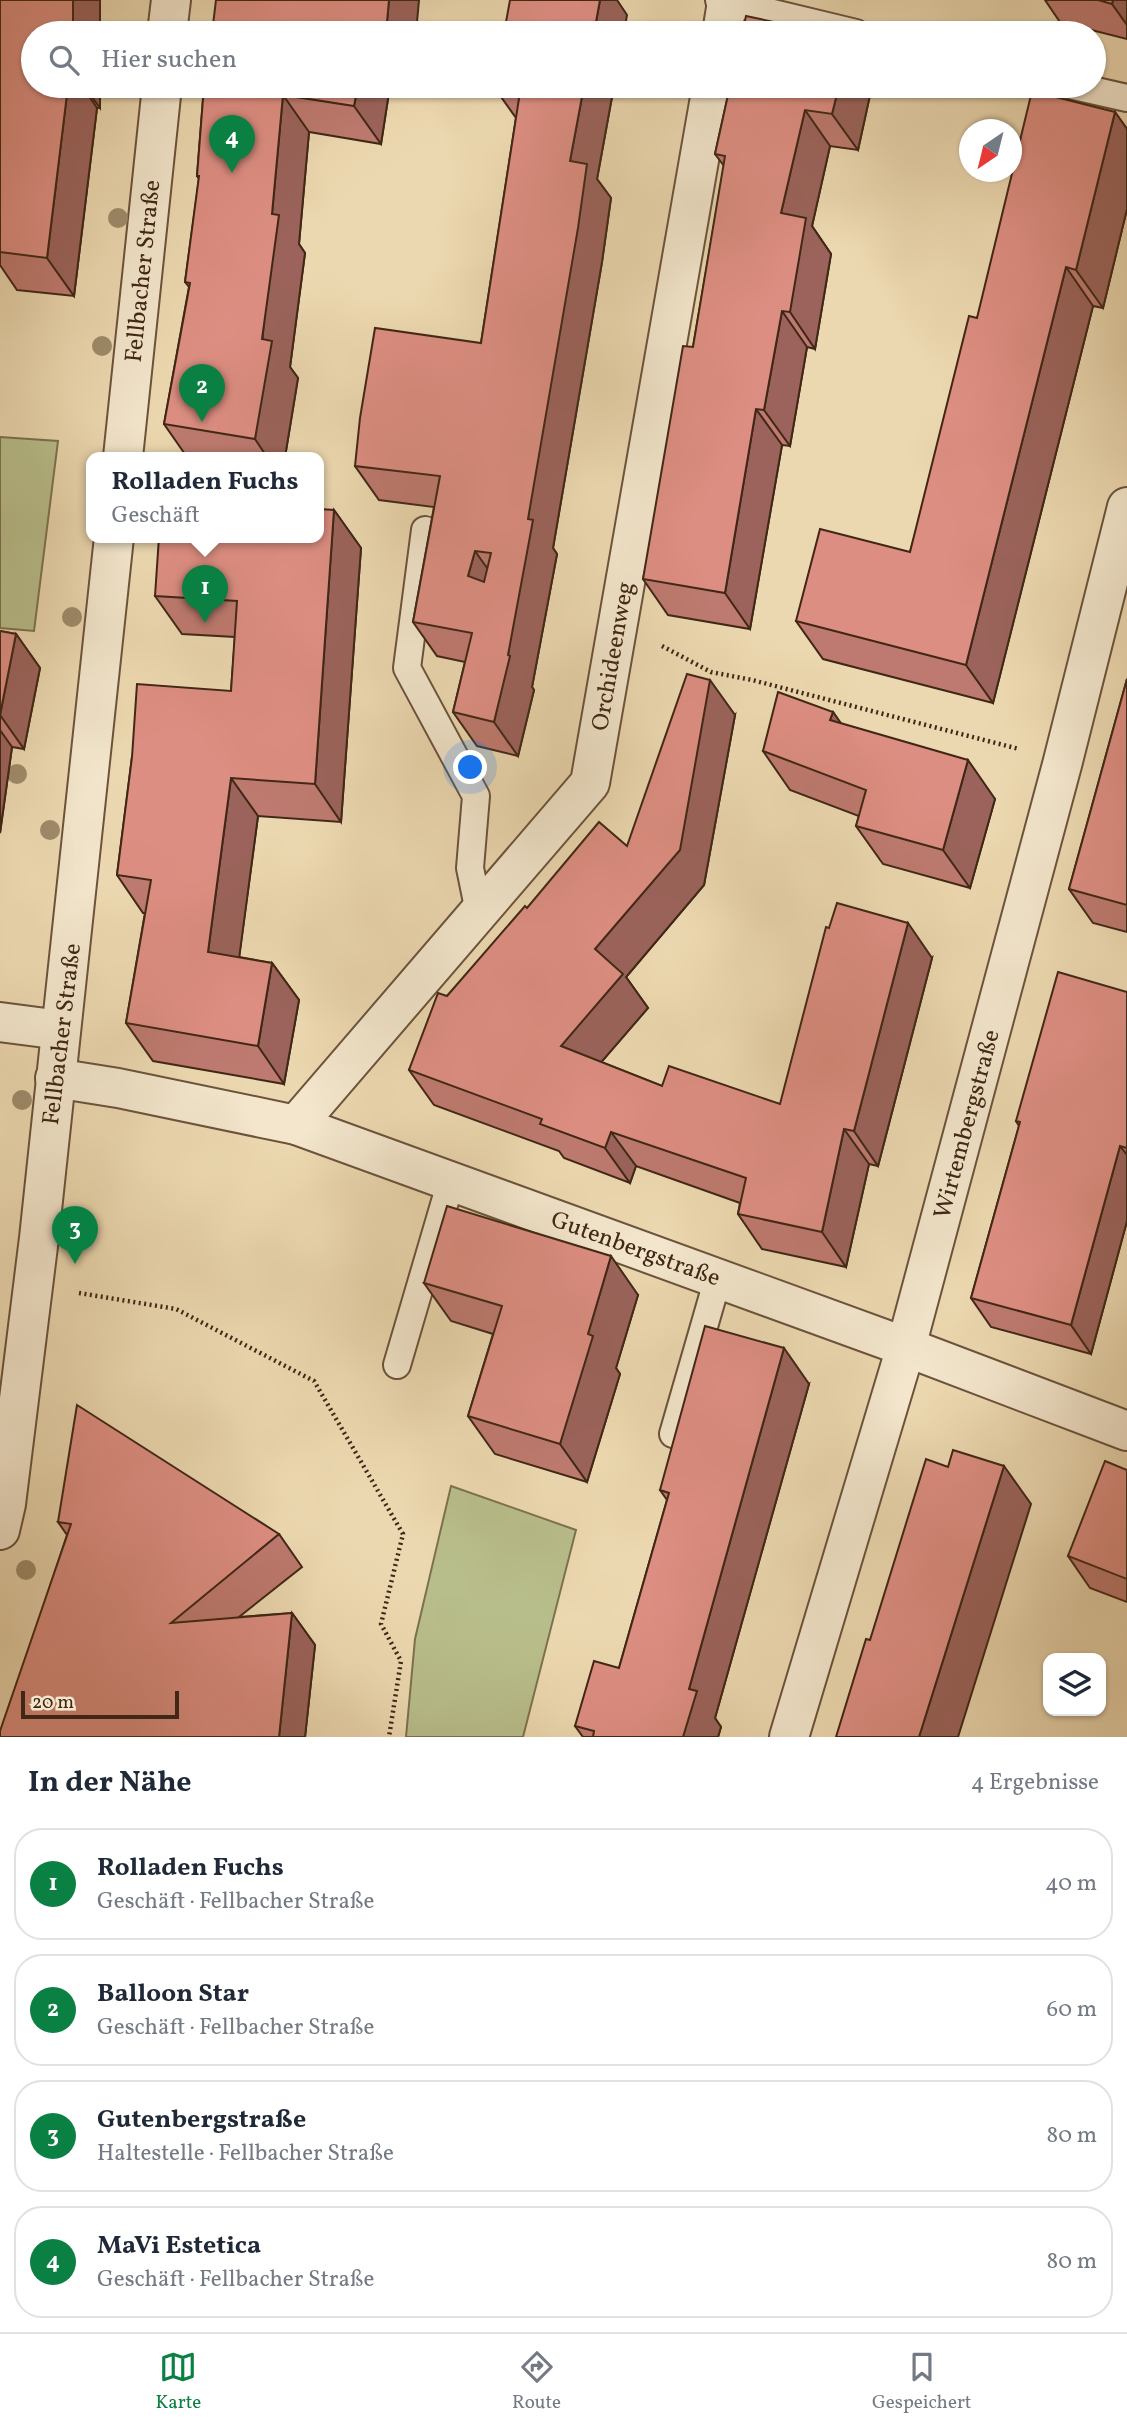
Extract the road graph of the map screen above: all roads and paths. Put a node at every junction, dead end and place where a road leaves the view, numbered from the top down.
1 (171, 0) edge
2 (723, 12) edge
3 (168, 21) edge
4 (780, 21) edge
5 (1106, 94) edge
6 (161, 98) edge
7 (710, 98) edge
8 (1127, 99) edge
9 (124, 452) edge
10 (1127, 507) edge
11 (425, 530) dead end
12 (113, 543) edge
13 (618, 622) junction
14 (1063, 761) junction
15 (479, 912) junction
16 (0, 1022) edge
17 (61, 1030) junction
18 (55, 1078) junction
19 (296, 1125) junction
20 (451, 1181) junction
21 (718, 1278) junction
22 (33, 1286) junction
23 (906, 1347) junction
24 (397, 1365) dead end
25 (1127, 1430) edge
26 (673, 1434) edge
27 (0, 1530) edge
28 (389, 1737) edge
29 (789, 1737) edge

1 - 3 street
2 - 4 lane
5 - 8 lane
6 - 9 street, Fellbacher Straße
7 - 13 street, Orchideenweg
10 - 14 street, Wirtembergstraße
11 - 15 lane
12 - 17 street, Fellbacher Straße
13 - 14 path
13 - 15 street, Orchideenweg
14 - 23 street, Wirtembergstraße
15 - 19 street, Orchideenweg
16 - 17 street
17 - 18 street, Fellbacher Straße
18 - 19 street, Gutenbergstraße
18 - 22 street, Fellbacher Straße
19 - 20 street, Gutenbergstraße
20 - 21 street, Gutenbergstraße
20 - 24 lane
21 - 23 street, Gutenbergstraße
21 - 26 lane
22 - 27 street, Fellbacher Straße
22 - 28 path
23 - 25 street, Gutenbergstraße
23 - 29 street, Wirtembergstraße

